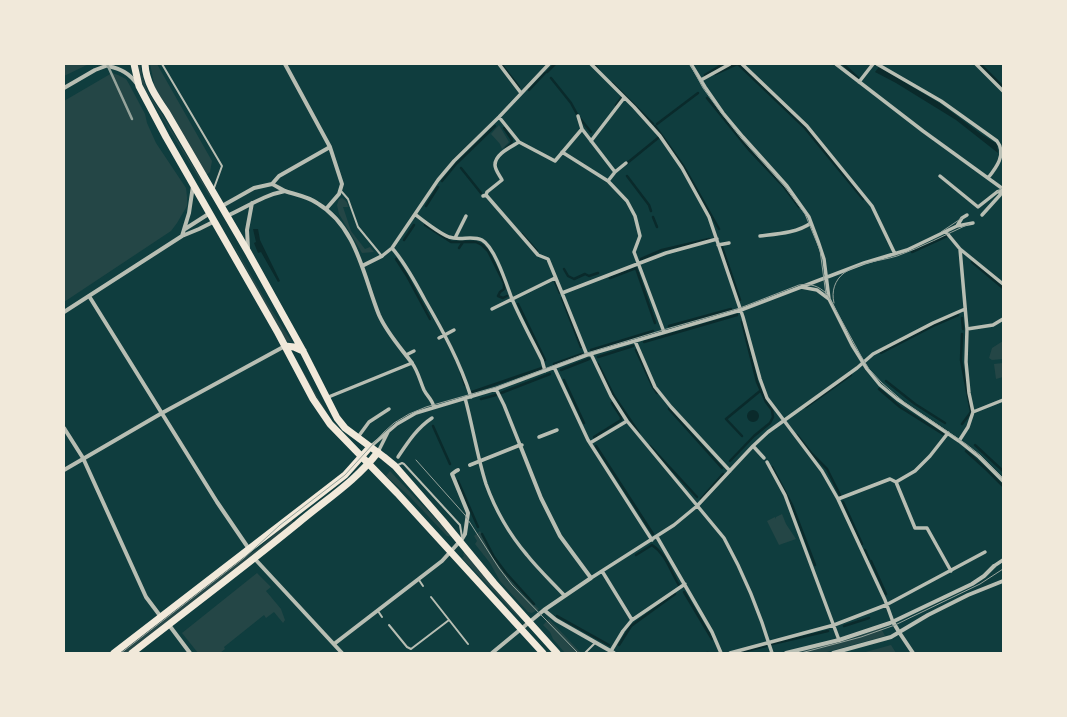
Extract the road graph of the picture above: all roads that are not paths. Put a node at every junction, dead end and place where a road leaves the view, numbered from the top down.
1 (100, 64) edge
2 (134, 64) edge
3 (145, 64) edge
4 (162, 64) edge
5 (285, 64) edge
6 (499, 64) edge
7 (549, 64) edge
8 (591, 64) edge
9 (692, 64) edge
10 (730, 64) edge
11 (742, 64) edge
12 (836, 64) edge
13 (873, 64) edge
14 (876, 64) edge
15 (976, 64) edge
16 (109, 65) edge
17 (95, 70) junction
18 (701, 80) junction
19 (859, 82) junction
20 (139, 86) junction
21 (64, 88) edge
22 (1003, 91) edge
23 (522, 93) junction
24 (624, 98) junction
25 (578, 116) dead end
26 (499, 117) junction
27 (582, 129) junction
28 (592, 141) junction
29 (519, 142) junction
30 (330, 147) junction
31 (1002, 150) edge
32 (562, 152) junction
33 (626, 163) dead end
34 (616, 172) junction
35 (940, 176) dead end
36 (988, 178) junction
37 (608, 181) junction
38 (193, 184) junction
39 (272, 184) junction
40 (1003, 190) edge
41 (212, 191) junction
42 (286, 191) junction
43 (341, 191) junction
44 (252, 203) junction
45 (222, 206) junction
46 (326, 209) junction
47 (210, 213) junction
48 (416, 215) junction
49 (967, 215) dead end
50 (982, 215) dead end
51 (227, 216) junction
52 (466, 216) dead end
53 (214, 221) junction
54 (811, 223) junction
55 (971, 223) dead end
56 (957, 226) junction
57 (185, 229) junction
58 (946, 232) junction
59 (182, 236) junction
60 (760, 236) dead end
61 (455, 238) junction
62 (717, 239) junction
63 (729, 243) dead end
64 (718, 246) junction
65 (392, 248) junction
66 (960, 249) junction
67 (248, 252) junction
68 (895, 254) junction
69 (382, 256) junction
70 (638, 264) junction
71 (362, 266) junction
72 (825, 277) junction
73 (556, 278) junction
74 (1003, 284) edge
75 (798, 287) junction
76 (562, 293) junction
77 (89, 296) junction
78 (512, 298) junction
79 (829, 299) junction
80 (492, 309) dead end
81 (965, 309) junction
82 (741, 310) junction
83 (64, 312) edge
84 (1003, 319) edge
85 (967, 329) junction
86 (454, 330) dead end
87 (664, 332) junction
88 (445, 335) junction
89 (439, 338) dead end
90 (634, 341) junction
91 (285, 346) junction
92 (303, 351) junction
93 (414, 351) dead end
94 (406, 355) junction
95 (589, 355) junction
96 (412, 363) junction
97 (862, 363) junction
98 (554, 367) junction
99 (545, 370) junction
100 (496, 389) junction
101 (471, 396) junction
102 (326, 398) junction
103 (465, 398) junction
104 (1003, 400) edge
105 (434, 407) junction
106 (389, 409) dead end
107 (972, 412) junction
108 (162, 413) junction
109 (432, 418) dead end
110 (578, 420) junction
111 (627, 421) junction
112 (784, 421) junction
113 (573, 423) dead end
114 (64, 428) edge
115 (388, 430) junction
116 (557, 430) dead end
117 (768, 432) junction
118 (948, 433) junction
119 (770, 436) dead end
120 (358, 438) junction
121 (539, 438) dead end
122 (959, 441) junction
123 (590, 443) junction
124 (521, 445) junction
125 (753, 446) junction
126 (370, 447) junction
127 (378, 452) junction
128 (362, 457) junction
129 (398, 457) dead end
130 (83, 458) junction
131 (764, 458) dead end
132 (480, 461) junction
133 (767, 462) dead end
134 (369, 464) junction
135 (470, 465) dead end
136 (64, 470) edge
137 (458, 470) dead end
138 (729, 472) junction
139 (1003, 481) edge
140 (896, 482) junction
141 (838, 499) junction
142 (697, 506) junction
143 (657, 537) junction
144 (461, 540) junction
145 (652, 540) junction
146 (249, 549) junction
147 (451, 552) junction
148 (985, 552) dead end
149 (254, 558) junction
150 (1003, 560) edge
151 (994, 566) joint
152 (951, 570) junction
153 (602, 571) junction
154 (591, 578) junction
155 (418, 579) junction
156 (1003, 581) edge
157 (685, 584) junction
158 (423, 586) dead end
159 (564, 595) junction
160 (431, 597) dead end
161 (886, 605) junction
162 (544, 610) junction
163 (377, 611) junction
164 (382, 616) dead end
165 (161, 617) junction
166 (449, 620) junction
167 (632, 620) junction
168 (529, 622) junction
169 (894, 622) junction
170 (169, 625) junction
171 (389, 625) dead end
172 (834, 625) junction
173 (521, 629) junction
174 (899, 632) junction
175 (839, 640) junction
176 (768, 642) junction
177 (595, 643) junction
178 (334, 644) junction
179 (468, 644) dead end
180 (613, 652) edge
181 (114, 653) edge
182 (132, 653) edge
183 (190, 653) edge
184 (342, 653) edge
185 (492, 653) edge
186 (543, 653) edge
187 (557, 653) edge
188 (585, 653) edge
189 (721, 653) edge
190 (730, 653) edge
191 (772, 653) edge
192 (786, 653) edge
193 (833, 653) edge
194 (913, 653) edge

1 - 17 street
2 - 20 main road
3 - 41 main road
4 - 41 lane
5 - 30 street
6 - 23 street
7 - 23 street
8 - 24 street
9 - 18 street
10 - 18 street
11 - 68 street
12 - 19 street
13 - 19 street
14 - 31 street
15 - 22 street
16 - 17 street
16 - 20 street
17 - 21 street
18 - 54 street
19 - 36 street
20 - 38 main road
23 - 26 street
24 - 28 street
24 - 62 street
25 - 27 street
26 - 29 street
26 - 48 street
27 - 28 street
27 - 32 street
28 - 34 street
29 - 32 street
29 - 73 street
30 - 39 street
30 - 43 street
31 - 36 street
32 - 37 street
33 - 34 street
34 - 37 street
35 - 40 street
36 - 40 street
37 - 70 street
38 - 47 main road
38 - 57 street
39 - 42 street
39 - 45 street
40 - 50 street
41 - 45 main road
42 - 44 street
42 - 46 street
43 - 46 street
43 - 69 lane
44 - 51 street
44 - 67 street
45 - 47 main road
45 - 51 main road
46 - 71 street
47 - 53 main road
47 - 57 street
48 - 61 street
48 - 65 street
49 - 56 street
51 - 53 main road
51 - 67 main road
52 - 61 street
53 - 59 street
53 - 91 main road
54 - 60 street
54 - 72 street
55 - 56 street
56 - 58 street
57 - 59 street
58 - 66 street
58 - 68 street
59 - 77 street
61 - 78 street
62 - 64 street
62 - 70 street
63 - 64 street
64 - 82 street
65 - 69 street
65 - 88 street
66 - 74 street
66 - 81 street
67 - 92 main road
68 - 72 street
69 - 71 street
70 - 76 street
70 - 87 street
71 - 94 street
72 - 75 street
72 - 79 street
73 - 76 street
73 - 78 street
75 - 79 street
75 - 82 street
76 - 95 street
77 - 83 street
77 - 108 street
78 - 80 street
78 - 99 street
79 - 97 street
81 - 85 street
81 - 97 street
82 - 87 street
82 - 112 street
84 - 85 street
85 - 107 street
86 - 88 street
87 - 90 street
88 - 89 street
88 - 101 street
90 - 95 street
90 - 138 street
91 - 92 main road
91 - 108 street
91 - 128 main road
92 - 102 main road
93 - 94 street
94 - 96 street
95 - 98 street
95 - 111 street
96 - 102 street
96 - 105 street
97 - 112 street
97 - 118 street
98 - 99 street
98 - 110 street
99 - 100 street
100 - 101 street
100 - 124 street
101 - 103 street
102 - 120 main road
103 - 105 street
103 - 132 street
104 - 107 street
105 - 115 street
106 - 120 street
107 - 122 street
108 - 130 street
108 - 146 street
109 - 129 street
110 - 113 street
110 - 123 street
111 - 123 street
111 - 142 street
112 - 117 street
112 - 141 street
114 - 130 street
115 - 126 street
115 - 127 street
116 - 121 street
117 - 119 street
117 - 125 street
118 - 122 street
118 - 140 street
120 - 126 main road
122 - 139 street
123 - 145 street
124 - 132 street
124 - 154 street
125 - 131 street
125 - 138 street
126 - 127 main road
126 - 128 main road
127 - 134 main road
127 - 144 main road
128 - 134 main road
128 - 146 main road
130 - 136 street
130 - 165 street
132 - 135 street
132 - 159 street
133 - 172 street
134 - 147 main road
134 - 149 main road
137 - 144 street
138 - 142 street
140 - 141 street
140 - 152 street
141 - 161 street
142 - 143 street
142 - 176 street
143 - 145 street
143 - 157 street
144 - 147 street
144 - 168 main road
145 - 153 street
146 - 165 main road
147 - 155 street
147 - 173 main road
148 - 152 street
149 - 170 main road
149 - 178 street
150 - 151 street
151 - 169 street
152 - 161 street
153 - 154 street
153 - 167 street
154 - 159 street
155 - 158 lane
155 - 163 street
156 - 174 street
157 - 167 street
157 - 189 street
159 - 162 street
160 - 166 lane
161 - 169 street
161 - 172 street
162 - 168 street
162 - 177 street
163 - 164 lane
163 - 178 street
165 - 181 main road
166 - 171 lane
166 - 179 lane
167 - 180 street
168 - 173 street
168 - 187 main road
169 - 174 street
169 - 175 street
170 - 182 main road
170 - 183 street
172 - 175 street
172 - 176 street
173 - 185 street
173 - 186 main road
174 - 193 street
174 - 194 street
175 - 192 street
176 - 190 street
176 - 191 street
177 - 180 street
177 - 188 lane
178 - 184 street

